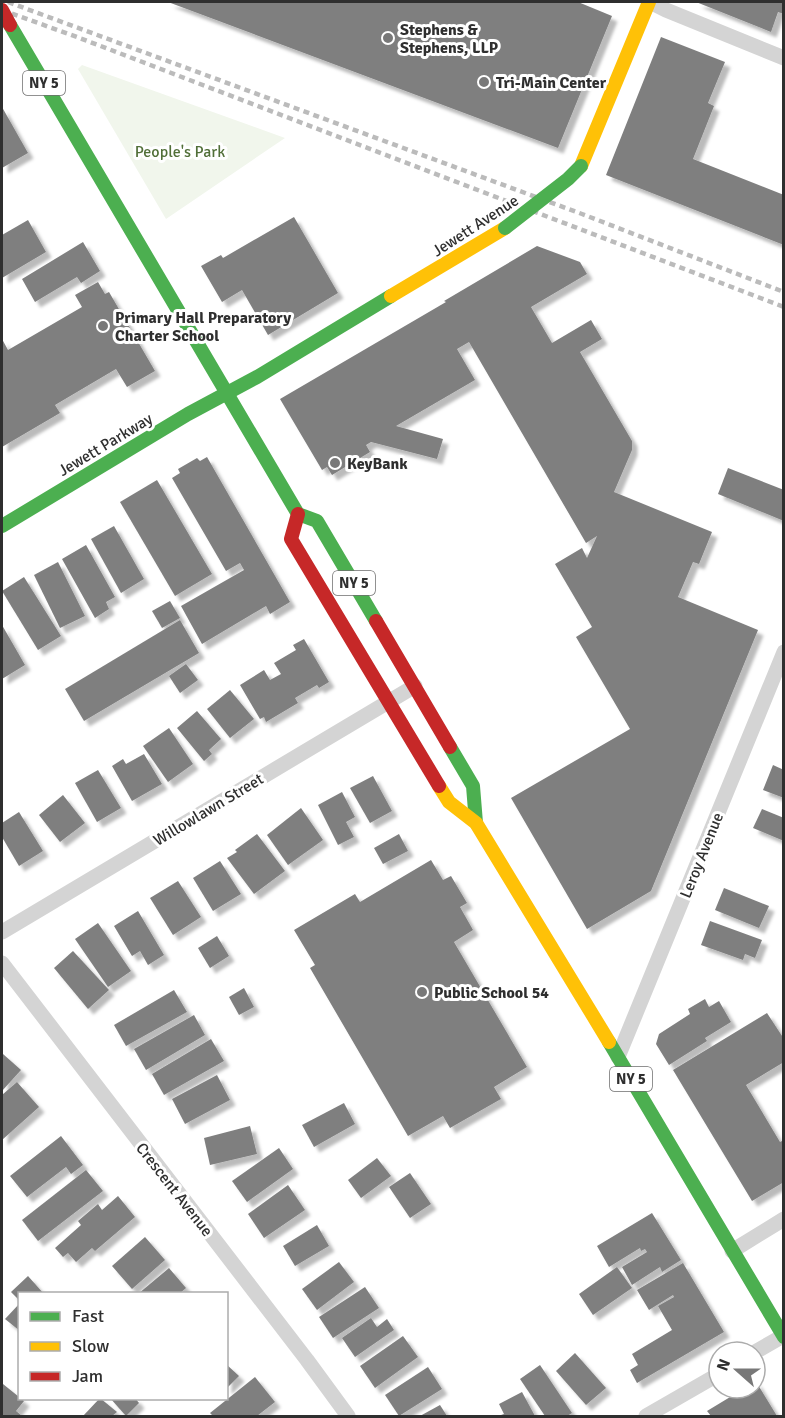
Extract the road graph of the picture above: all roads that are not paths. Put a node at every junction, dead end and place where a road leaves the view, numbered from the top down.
1 (650, 2) edge
2 (2, 10) edge
3 (9, 33) edge
4 (783, 58) edge
5 (227, 393) junction
6 (298, 514) junction
7 (2, 526) edge
8 (783, 652) edge
9 (415, 686) junction
10 (388, 702) junction
11 (476, 823) junction
12 (2, 932) edge
13 (2, 963) edge
14 (618, 1057) junction
15 (783, 1220) edge
16 (732, 1251) junction
17 (783, 1337) edge
18 (767, 1346) edge
19 (707, 1381) edge
20 (348, 1416) edge
21 (646, 1416) edge

1 - 4 street
1 - 5 main road, Jewett Avenue, bridge
2 - 3 main road, NY 5, bridge
3 - 5 main road, NY 5
5 - 6 main road, NY 5
5 - 7 main road, Jewett Parkway
6 - 9 main road, NY 5
6 - 10 main road, NY 5
8 - 14 street, Leroy Avenue
9 - 10 street, Willowlawn Street
9 - 11 main road, NY 5
10 - 11 main road, NY 5
10 - 12 street, Willowlawn Street
11 - 14 main road, NY 5
13 - 20 street, Crescent Avenue
14 - 16 main road, NY 5
15 - 16 street
16 - 17 main road, NY 5
17 - 18 street
19 - 21 street

